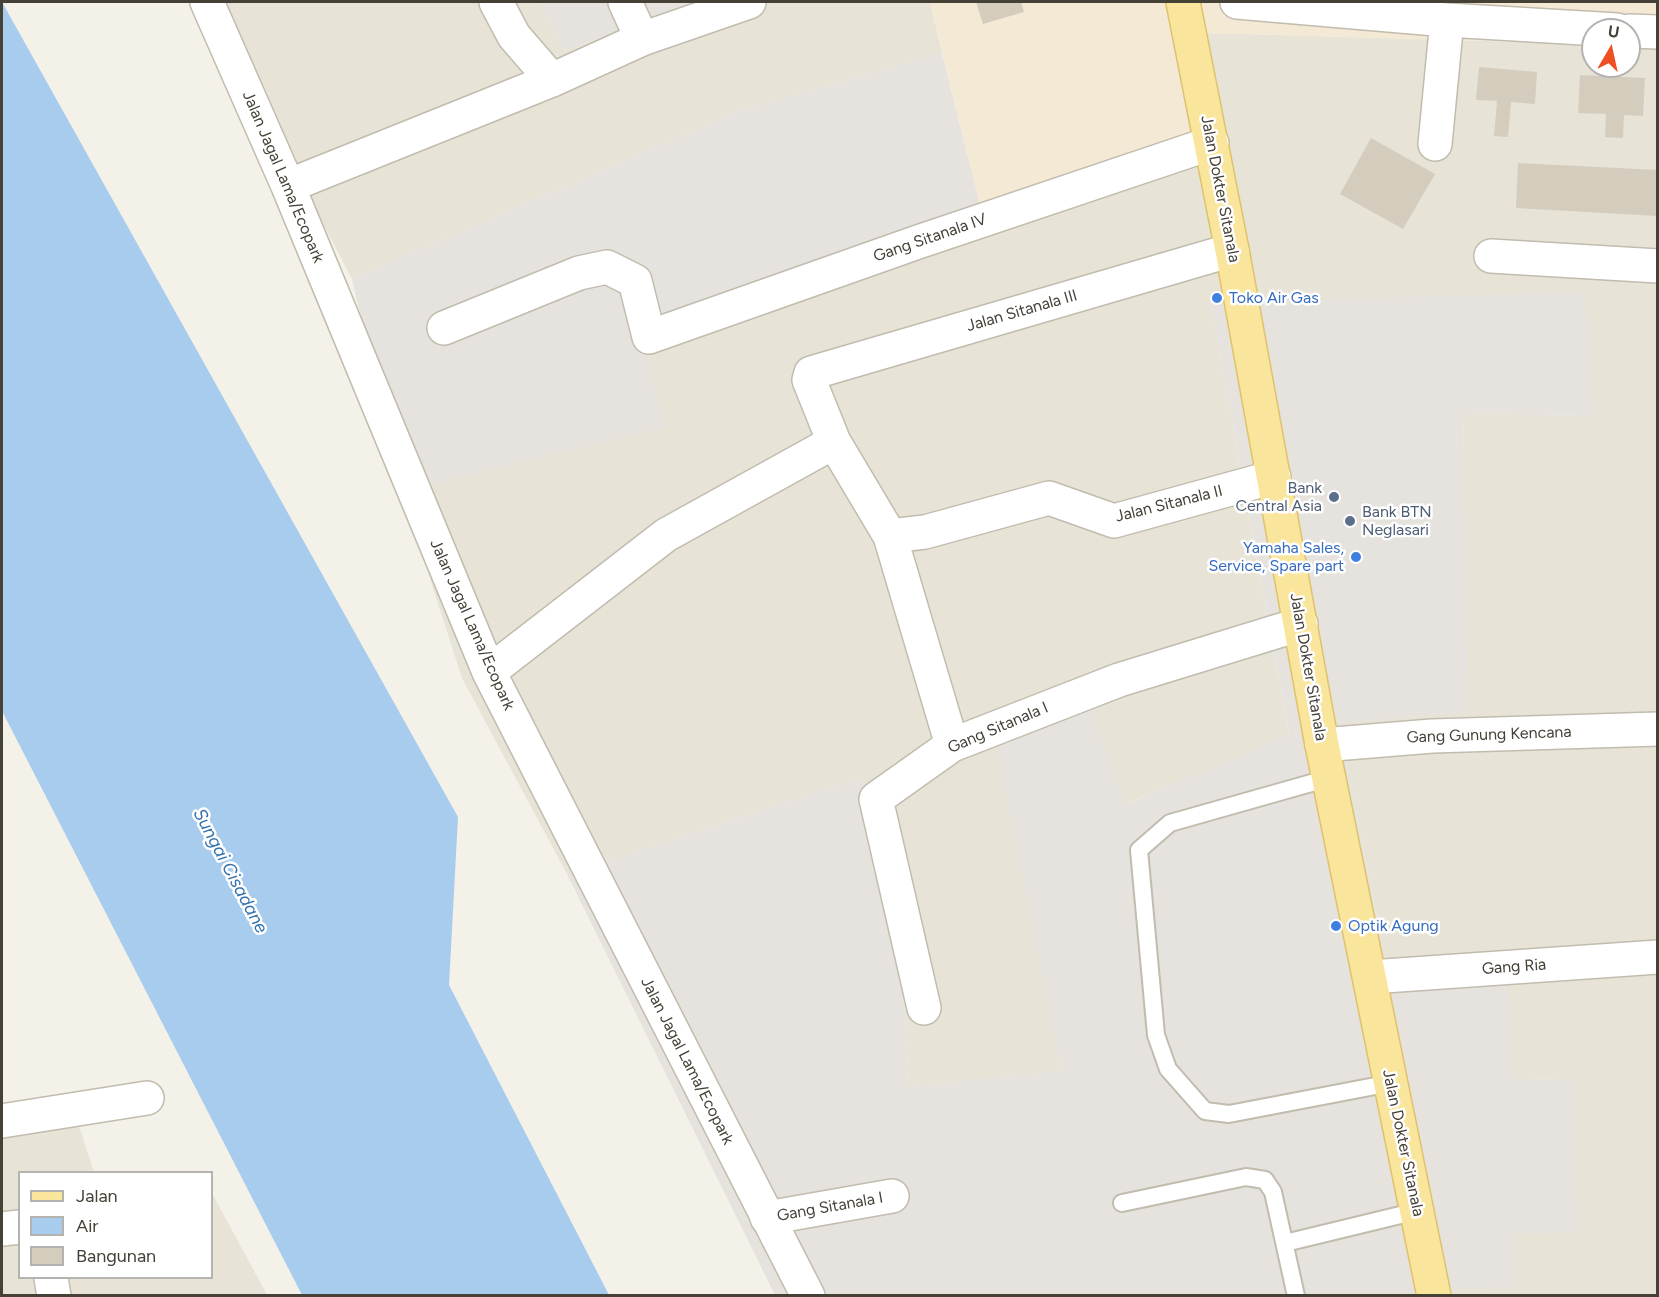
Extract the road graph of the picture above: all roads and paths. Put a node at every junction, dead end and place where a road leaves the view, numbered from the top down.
1 (207, 2) edge
2 (496, 2) edge
3 (625, 2) edge
4 (749, 2) edge
5 (1183, 2) edge
6 (1237, 2) edge
7 (1447, 20) junction
8 (1581, 28) edge
9 (1641, 31) edge
10 (1658, 32) edge
11 (642, 39) junction
12 (552, 80) junction
13 (1212, 143) junction
14 (1435, 144) dead end
15 (288, 186) junction
16 (1232, 250) junction
17 (1491, 256) dead end
18 (1658, 266) edge
19 (444, 328) dead end
20 (834, 442) junction
21 (1274, 477) junction
22 (890, 536) junction
23 (1301, 624) junction
24 (489, 672) junction
25 (1658, 729) edge
26 (952, 745) junction
27 (1322, 745) junction
28 (1329, 778) junction
29 (1658, 957) edge
30 (1370, 977) junction
31 (924, 1008) dead end
32 (1391, 1083) junction
33 (147, 1098) dead end
34 (2, 1121) edge
35 (892, 1196) dead end
36 (1122, 1203) dead end
37 (1417, 1211) junction
38 (767, 1218) junction
39 (18, 1227) edge
40 (2, 1229) edge
41 (1285, 1243) junction
42 (51, 1279) edge
43 (54, 1296) edge
44 (808, 1296) edge
45 (1296, 1296) edge
46 (1434, 1296) edge

1 - 15 street, Jalan Jagal Lama/Ecopark
2 - 12 street
3 - 11 street
4 - 11 street
5 - 13 main road, Jalan Dokter Sitanala
6 - 7 street
7 - 8 street
7 - 14 street
9 - 10 street
11 - 12 street
12 - 15 street
13 - 16 main road, Jalan Dokter Sitanala
13 - 19 street, Gang Sitanala IV
15 - 24 street, Jalan Jagal Lama/Ecopark
16 - 20 street, Jalan Sitanala III
16 - 21 main road, Jalan Dokter Sitanala
17 - 18 street
20 - 22 street
20 - 24 street
21 - 22 street, Jalan Sitanala II
21 - 23 main road, Jalan Dokter Sitanala
22 - 26 street
23 - 26 street, Gang Sitanala I
23 - 27 main road, Jalan Dokter Sitanala
24 - 38 street, Jalan Jagal Lama/Ecopark
25 - 27 street, Gang Gunung Kencana
26 - 31 street, Gang Sitanala I
27 - 28 main road, Jalan Dokter Sitanala
28 - 30 main road, Jalan Dokter Sitanala
28 - 32 lane
29 - 30 street, Gang Ria
30 - 32 main road, Jalan Dokter Sitanala
32 - 37 main road, Jalan Dokter Sitanala
33 - 34 street
35 - 38 street, Gang Sitanala I
36 - 41 lane
37 - 41 lane
37 - 46 main road, Jalan Dokter Sitanala
38 - 44 street, Jalan Jagal Lama/Ecopark
39 - 40 street
41 - 45 lane
42 - 43 street

